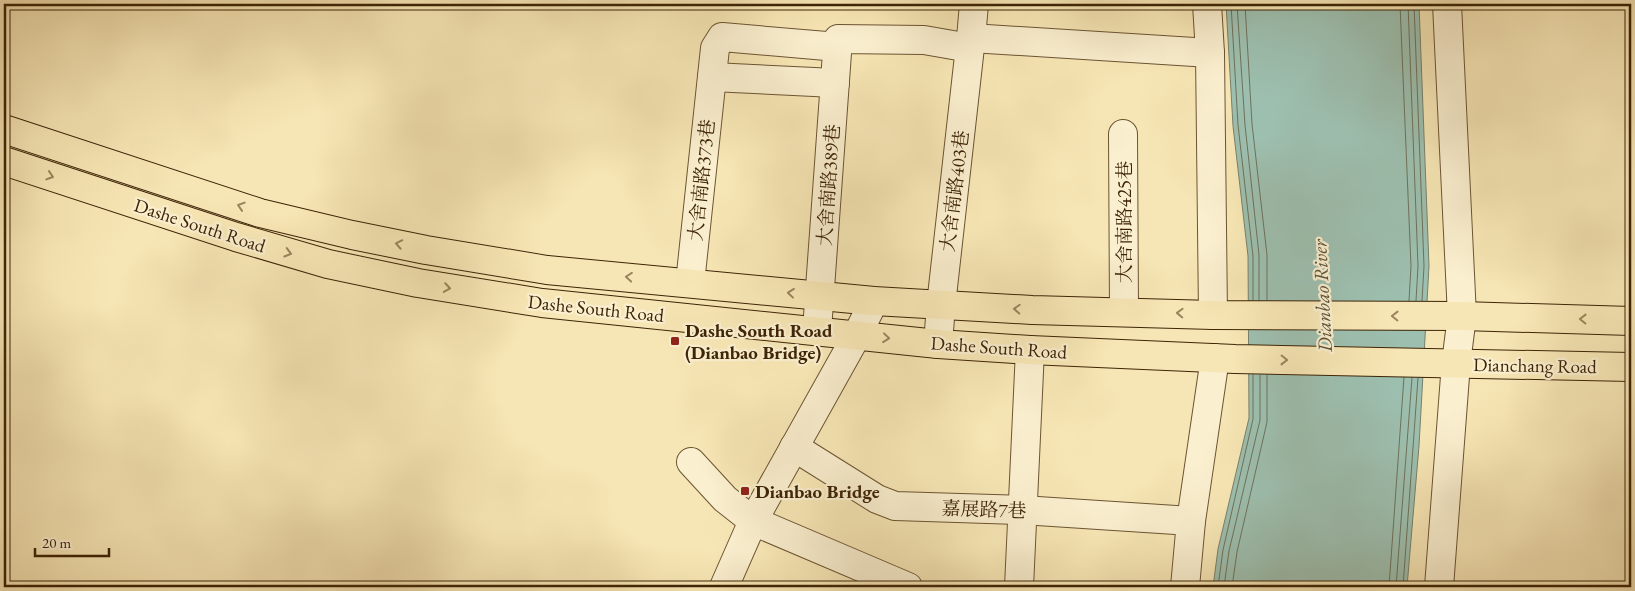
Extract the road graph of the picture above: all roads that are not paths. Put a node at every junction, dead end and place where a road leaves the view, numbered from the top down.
1 (974, 4) edge
2 (1207, 4) edge
3 (1447, 4) edge
4 (838, 43) junction
5 (971, 43) junction
6 (1210, 53) junction
7 (712, 77) junction
8 (836, 83) junction
9 (4, 129) edge
10 (1123, 134) dead end
11 (4, 161) edge
12 (690, 283) junction
13 (820, 296) junction
14 (874, 301) junction
15 (941, 305) junction
16 (1124, 311) junction
17 (1221, 314) junction
18 (1453, 317) junction
19 (1631, 321) edge
20 (817, 330) junction
21 (857, 335) junction
22 (938, 344) junction
23 (1030, 350) junction
24 (1225, 359) junction
25 (1447, 363) junction
26 (1631, 367) edge
27 (794, 447) junction
28 (691, 462) dead end
29 (1022, 510) junction
30 (753, 521) junction
31 (1191, 521) junction
32 (724, 587) edge
33 (908, 587) edge
34 (1019, 587) edge
35 (1185, 587) edge
36 (1439, 587) edge

1 - 5 street, 大舍南路403巷
2 - 6 street
3 - 18 street
4 - 5 street
4 - 7 street, 大舍南路373巷
4 - 8 street, 大舍南路389巷
5 - 6 street
5 - 15 street, 大舍南路403巷
6 - 17 street
7 - 8 street
7 - 12 street, 大舍南路373巷
8 - 13 street, 大舍南路389巷
12 -> 9 main road, Dashe South Road
10 - 16 street, 大舍南路425巷
11 -> 20 main road, Dashe South Road
13 -> 12 main road, Dashe South Road
13 - 14 main road, Dashe South Road
13 - 20 street, 大舍南路389巷
14 - 15 main road, Dashe South Road
14 - 21 street
16 -> 15 main road, Dashe South Road
15 - 22 street, 大舍南路403巷
17 -> 16 main road, Dashe South Road
18 -> 17 main road
19 -> 18 main road
18 - 25 street
20 - 21 main road, Dashe South Road
21 -> 22 main road, Dashe South Road
21 - 27 street
22 - 23 main road, Dashe South Road
23 - 24 main road, Dashe South Road
23 - 29 street
24 -> 25 main road
24 - 31 street
25 - 26 main road, Dianchang Road
25 - 36 street
27 - 29 street, 嘉展路7巷
27 - 30 street
28 - 30 street
29 - 31 street, 嘉展路7巷
29 - 34 street
30 - 32 street
30 - 33 street
31 - 35 street

